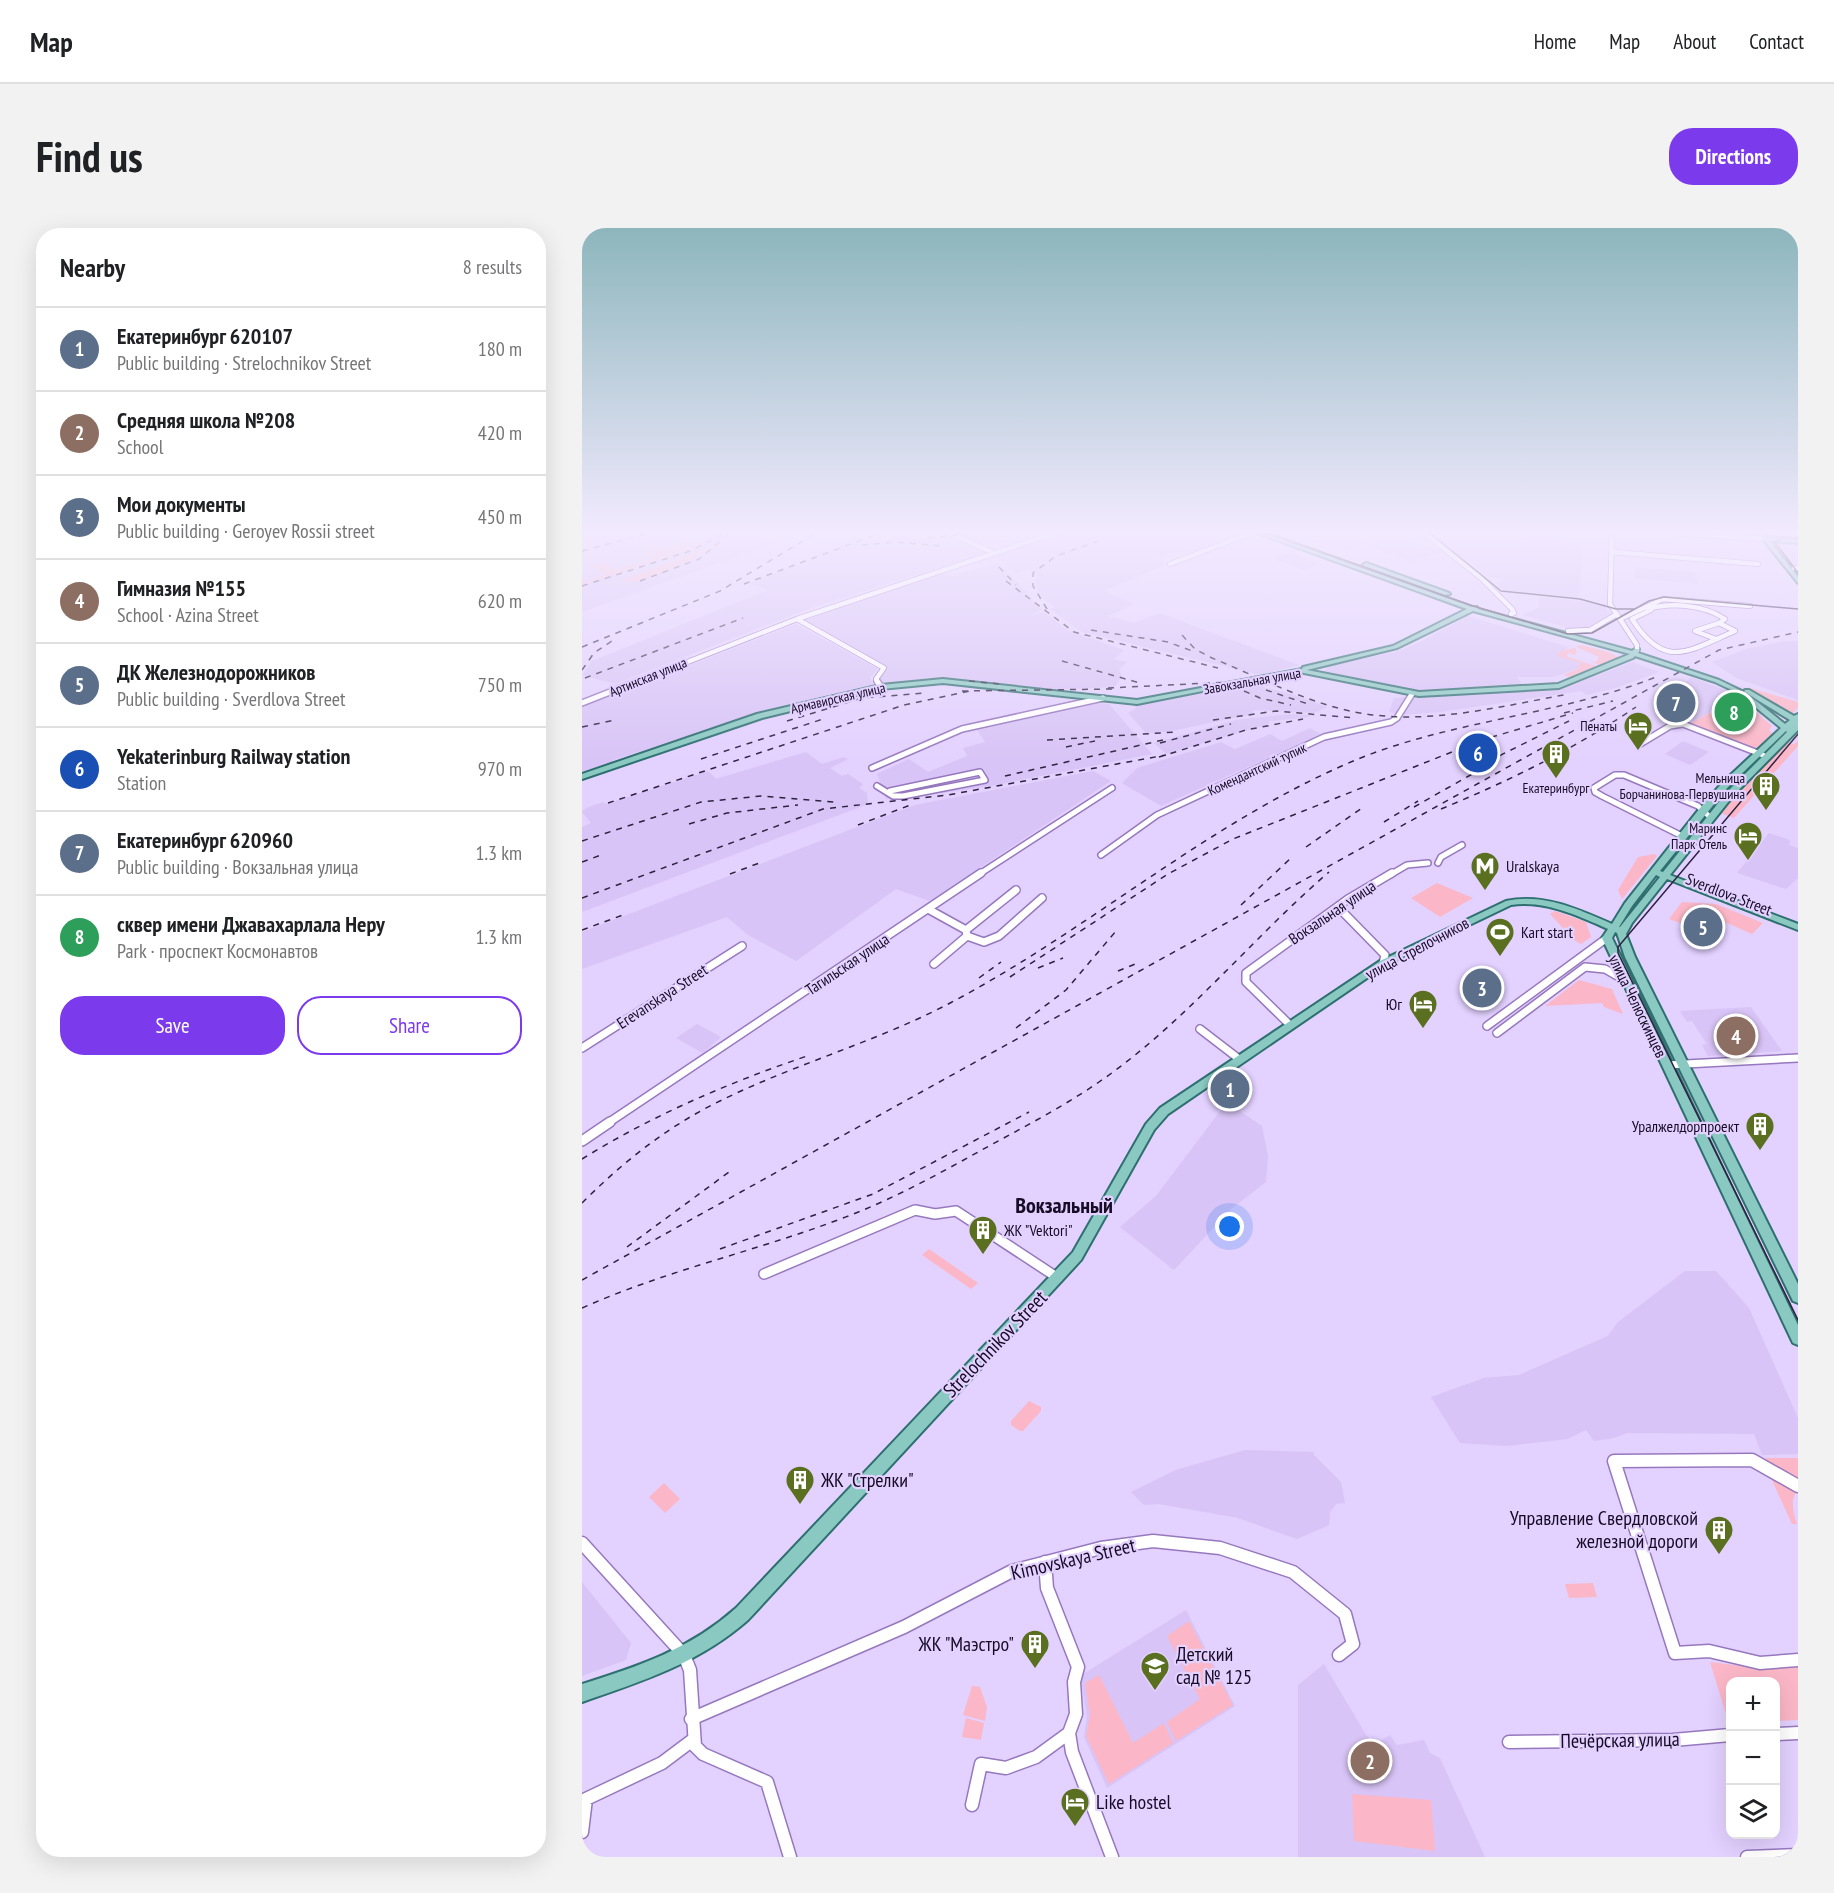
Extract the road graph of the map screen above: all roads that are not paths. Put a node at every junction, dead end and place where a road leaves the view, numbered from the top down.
1 (824, 609) edge
2 (1472, 609) joint
3 (1494, 609) edge
4 (1512, 609) edge
5 (1614, 609) edge
6 (1638, 609) edge
7 (1696, 609) edge
8 (1652, 610) edge
9 (1511, 614) junction
10 (1619, 616) junction
11 (797, 618) junction
12 (1719, 623) junction
13 (1568, 631) junction
14 (1584, 636) junction
15 (1716, 639) junction
16 (1575, 640) junction
17 (1636, 652) junction
18 (1323, 664) junction
19 (1292, 670) junction
20 (1323, 674) junction
21 (881, 687) junction
22 (1412, 694) junction
23 (1103, 698) junction
24 (582, 703) edge
25 (1795, 726) edge
26 (1640, 744) dead end
27 (1763, 755) junction
28 (872, 768) dead end
29 (582, 777) edge
30 (877, 786) dead end
31 (1112, 788) dead end
32 (890, 791) junction
33 (1703, 810) junction
34 (1711, 818) junction
35 (1682, 836) junction
36 (1462, 845) dead end
37 (1101, 855) dead end
38 (1428, 863) dead end
39 (1438, 863) dead end
40 (1662, 872) junction
41 (1016, 890) dead end
42 (1042, 898) dead end
43 (1340, 908) junction
44 (928, 909) junction
45 (1798, 921) edge
46 (1798, 927) edge
47 (1614, 932) junction
48 (967, 933) junction
49 (742, 946) dead end
50 (1383, 963) junction
51 (934, 964) dead end
52 (1566, 967) junction
53 (1576, 973) junction
54 (1626, 981) junction
55 (1290, 1025) junction
56 (1487, 1026) dead end
57 (1200, 1029) dead end
58 (1497, 1034) dead end
59 (582, 1048) edge
60 (1798, 1058) edge
61 (1239, 1059) junction
62 (1667, 1065) junction
63 (1683, 1065) junction
64 (582, 1141) edge
65 (764, 1274) dead end
66 (1058, 1278) junction
67 (1798, 1297) edge
68 (1792, 1313) edge
69 (1798, 1339) edge
70 (1798, 1486) edge
71 (582, 1543) edge
72 (1045, 1562) junction
73 (684, 1655) junction
74 (1339, 1655) dead end
75 (1798, 1660) edge
76 (582, 1693) edge
77 (691, 1719) junction
78 (1798, 1732) edge
79 (1069, 1733) junction
80 (1780, 1734) edge
81 (1726, 1735) edge
82 (694, 1739) junction
83 (1509, 1742) dead end
84 (972, 1805) dead end
85 (582, 1832) edge
86 (1798, 1855) edge
87 (790, 1857) edge
88 (1112, 1857) edge
89 (1747, 1857) edge

1 - 11 street, Артинская улица
2 - 16 main road
2 - 18 main road
3 - 9 main road
4 - 9 street
5 - 10 street
6 - 10 street
7 - 12 street
8 - 15 street
9 - 13 main road
10 - 13 street
10 - 17 street
11 - 21 street
11 - 24 street, Артинская улица
12 - 15 street
12 - 15 street
13 - 14 main road
14 - 16 main road
14 - 17 main road
16 - 17 main road
17 - 22 main road, Завокзальная улица
17 - 25 main road
17 - 25 main road
18 - 19 main road
18 - 20 main road
19 - 20 main road, Завокзальная улица
19 - 23 main road, Завокзальная улица
20 - 22 main road, Завокзальная улица
21 - 23 main road, Армавирская улица
21 - 29 main road, Армавирская улица
22 - 37 street, Комендантский тупик
23 - 28 street, Завокзальная улица
25 - 27 main road
26 - 27 street
27 - 33 main road
27 - 34 main road
30 - 32 street
31 - 44 street, Тагильская улица
32 - 32 street
33 - 34 street
33 - 35 main road
33 - 35 street
34 - 40 main road
35 - 40 main road
36 - 39 street
38 - 43 street, Вокзальная улица
40 - 45 main road, Sverdlova Street
40 - 46 main road, Sverdlova Street
40 - 47 main road
41 - 48 street
42 - 48 street
43 - 50 street
43 - 55 street, Вокзальная улица
44 - 48 street
44 - 64 street, Тагильская улица
47 - 50 main road, улица Стрелочников
47 - 52 street
47 - 54 main road, улица Челюскинцев
47 - 63 main road, улица Челюскинцев
48 - 51 street
49 - 59 street, Erevanskaya Street
50 - 55 main road, улица Стрелочников
52 - 53 street
52 - 56 street
53 - 54 street
53 - 58 street
54 - 62 main road, улица Челюскинцев
55 - 61 main road, Strelochnikov Street
57 - 61 street
60 - 63 street
61 - 66 main road, Strelochnikov Street
62 - 63 street
62 - 68 main road, улица Челюскинцев
63 - 67 main road, улица Челюскинцев
65 - 66 street
66 - 73 main road, Strelochnikov Street
68 - 69 main road, улица Челюскинцев
70 - 75 street
71 - 73 street
72 - 74 street, Kimovskaya Street
72 - 77 street, Kimovskaya Street
72 - 79 street
73 - 76 main road, Strelochnikov Street
73 - 77 street
77 - 82 street
78 - 80 street
79 - 84 street
79 - 88 street
81 - 83 street, Печёрская улица
82 - 85 street
82 - 87 street
86 - 89 street

